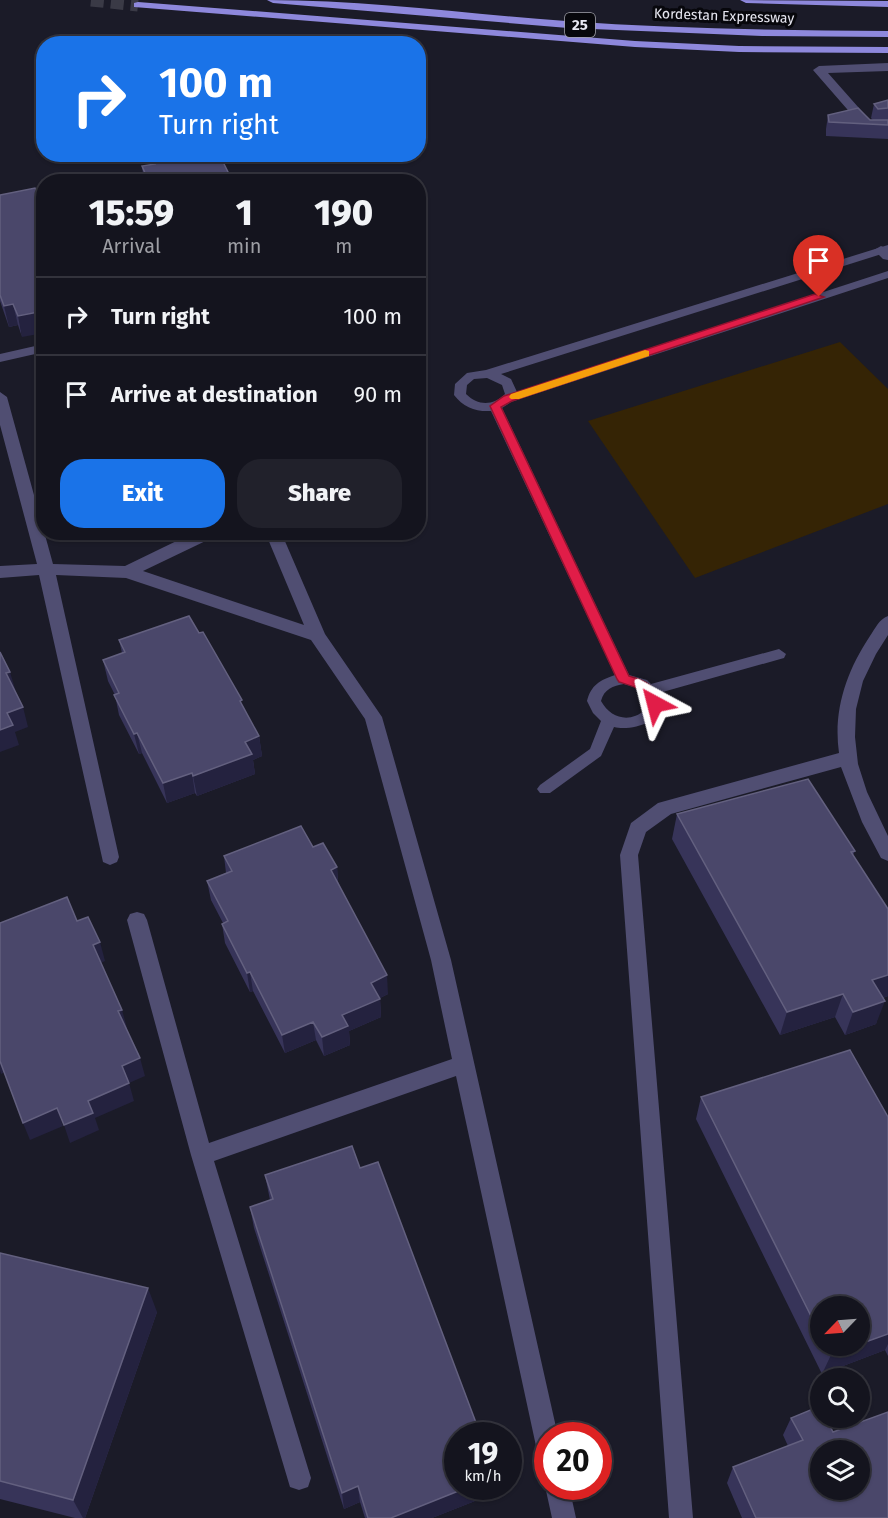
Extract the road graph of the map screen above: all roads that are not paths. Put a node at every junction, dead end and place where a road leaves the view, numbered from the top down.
1 (273, 0) edge
2 (746, 0) edge
3 (888, 4) edge
4 (138, 5) dead end
5 (888, 34) edge
6 (888, 50) edge
7 (888, 67) edge
8 (888, 128) edge
9 (886, 251) edge
10 (888, 274) edge
11 (36, 350) edge
12 (0, 358) edge
13 (487, 374) junction
14 (0, 397) edge
15 (508, 399) junction
16 (495, 406) junction
17 (36, 532) edge
18 (38, 540) edge
19 (193, 540) edge
20 (276, 540) edge
21 (46, 569) junction
22 (0, 572) edge
23 (127, 572) junction
24 (888, 622) edge
25 (317, 636) junction
26 (779, 654) dead end
27 (624, 679) junction
28 (649, 690) junction
29 (609, 720) junction
30 (847, 758) junction
31 (545, 789) dead end
32 (888, 853) edge
33 (110, 857) dead end
34 (137, 920) dead end
35 (463, 1064) junction
36 (202, 1155) junction
37 (543, 1422) edge
38 (299, 1478) dead end
39 (560, 1500) edge
40 (564, 1518) edge
41 (681, 1518) edge

1 - 5 highway, Kordestan Expressway / 25
2 - 3 highway, Kordestan Expressway
4 - 6 highway
7 - 8 street
9 - 13 lane
10 - 15 lane
11 - 12 street
13 - 15 lane
13 - 16 lane
14 - 17 street
15 - 16 lane
16 - 27 lane
18 - 21 street
19 - 23 street
20 - 25 street
21 - 22 street
21 - 23 street
21 - 33 street
23 - 25 street
24 - 30 street
25 - 35 street
26 - 28 lane
27 - 28 lane
27 - 29 lane
28 - 29 lane
29 - 31 lane
30 - 32 street
30 - 41 street
34 - 36 street
35 - 36 street
35 - 37 street
36 - 38 street
39 - 40 street

